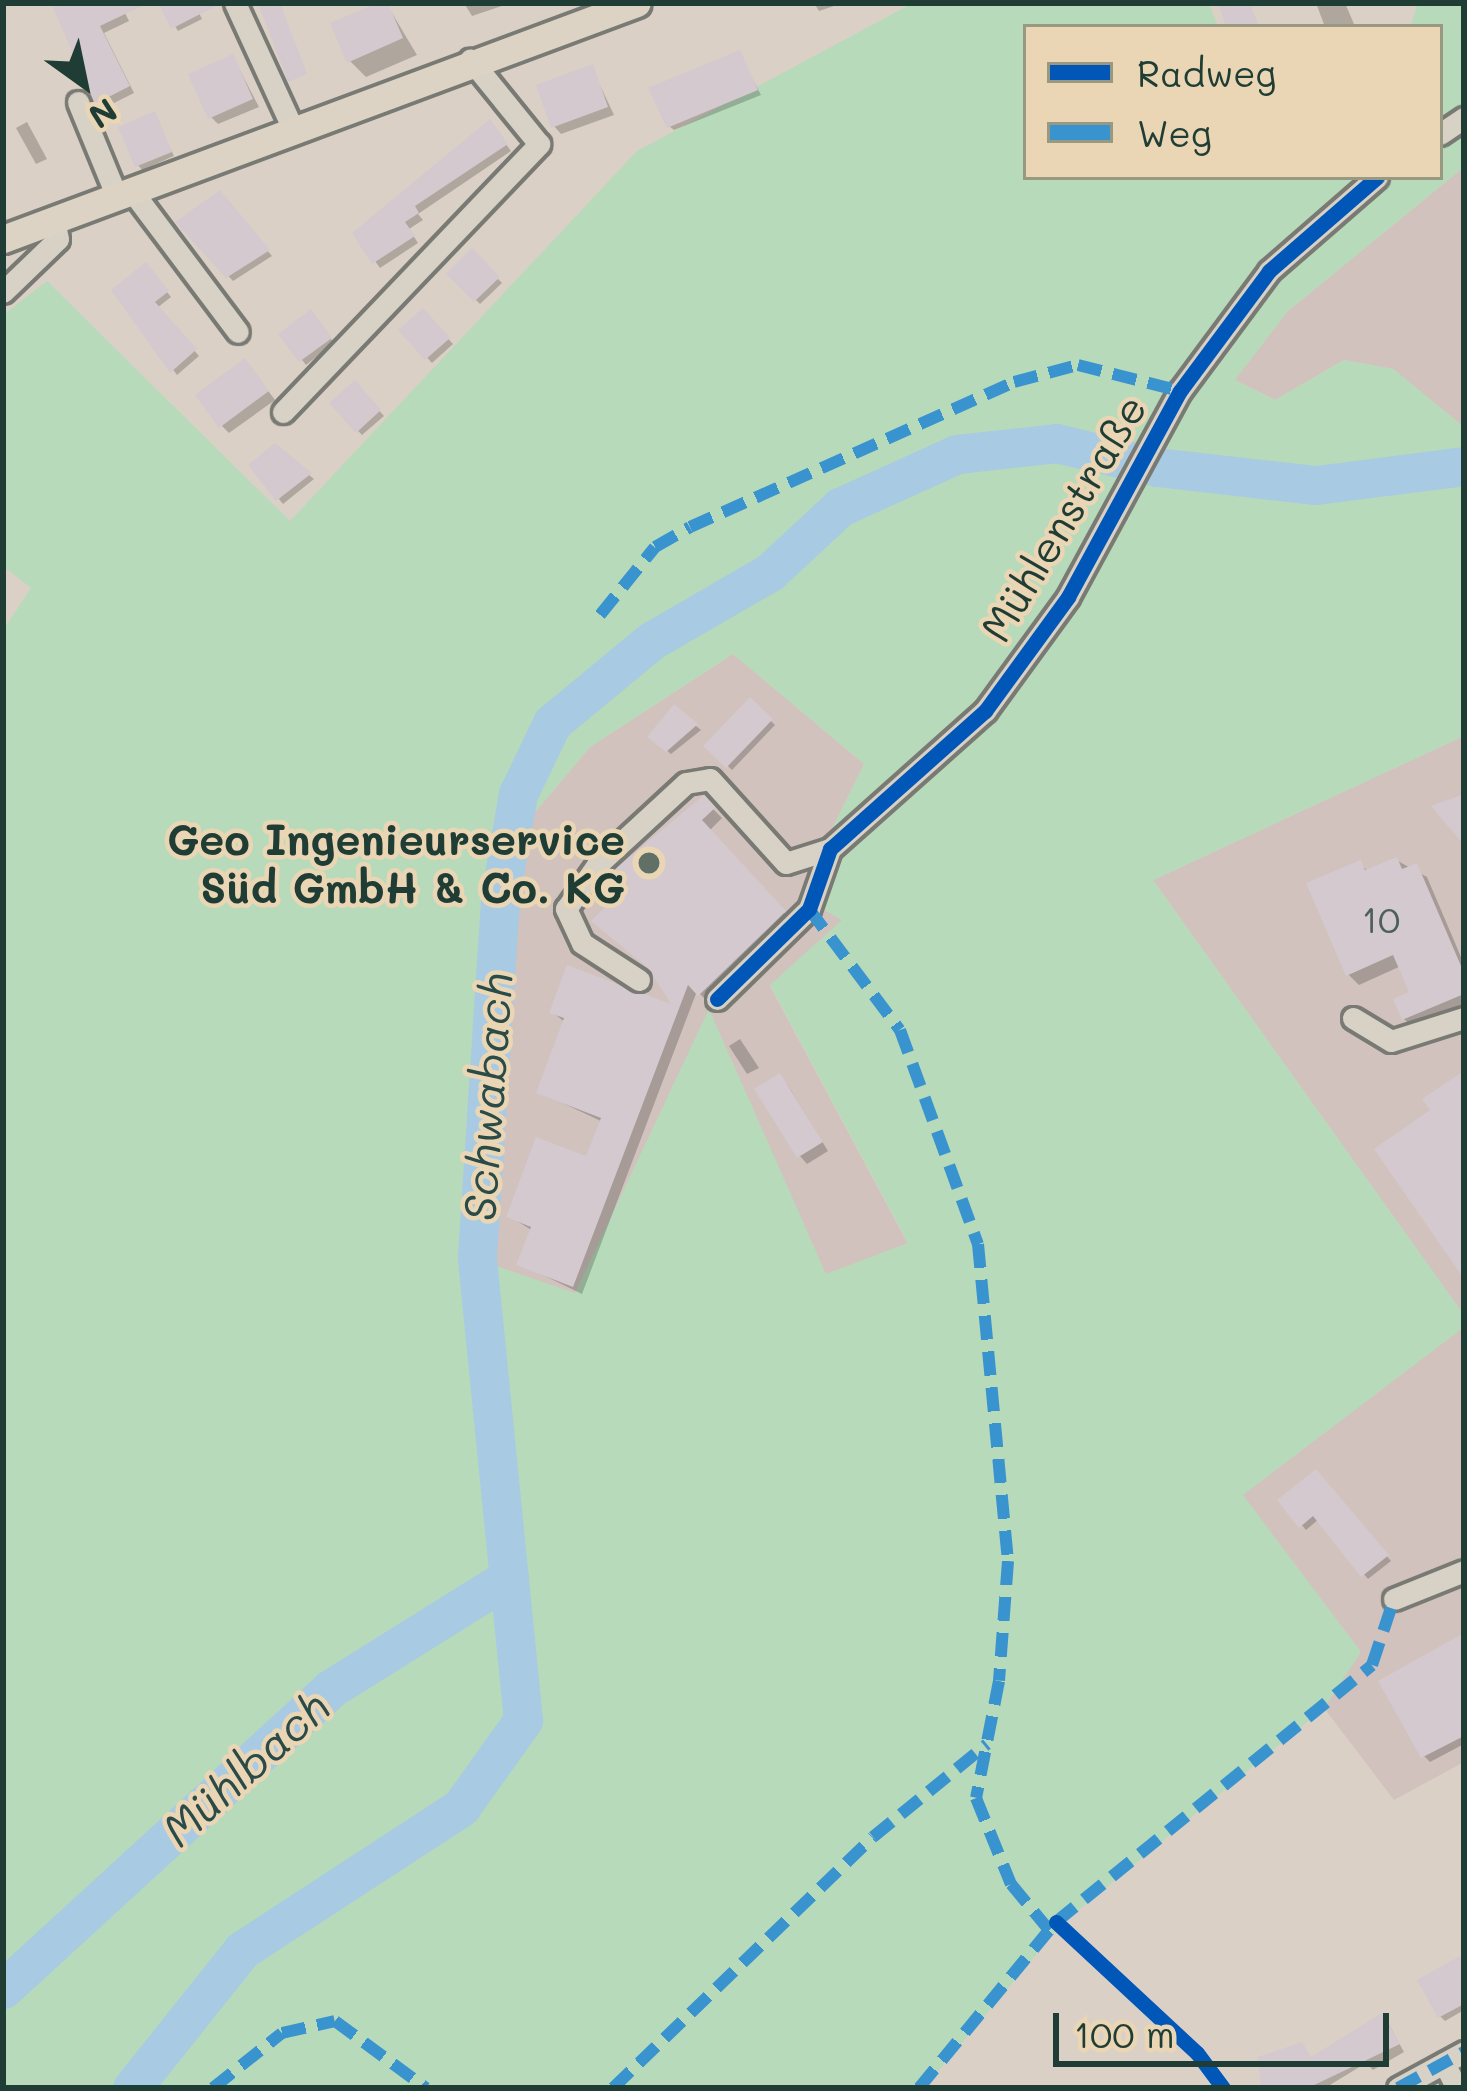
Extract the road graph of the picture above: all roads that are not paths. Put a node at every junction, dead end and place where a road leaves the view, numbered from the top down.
1 (235, 3) edge
2 (637, 3) edge
3 (470, 59) junction
4 (78, 102) dead end
5 (292, 127) junction
6 (1374, 180) edge
7 (124, 194) junction
8 (54, 220) junction
9 (3, 239) edge
10 (3, 292) edge
11 (238, 332) dead end
12 (283, 412) dead end
13 (830, 849) junction
14 (639, 980) dead end
15 (717, 999) dead end
16 (1353, 1018) dead end
17 (1464, 1018) edge
18 (1464, 1571) edge
19 (1394, 1599) dead end
20 (1454, 2058) edge
21 (1398, 2088) edge
22 (1457, 2088) edge

1 - 5 street
2 - 3 main road
3 - 5 main road
3 - 12 street
4 - 7 street
5 - 7 main road
6 - 13 street, Mühlenstraße
7 - 8 main road
7 - 11 street
8 - 9 main road
8 - 10 street
13 - 14 street
13 - 15 street, Mühlenstraße
16 - 17 street
18 - 19 street
20 - 21 street
20 - 22 street

